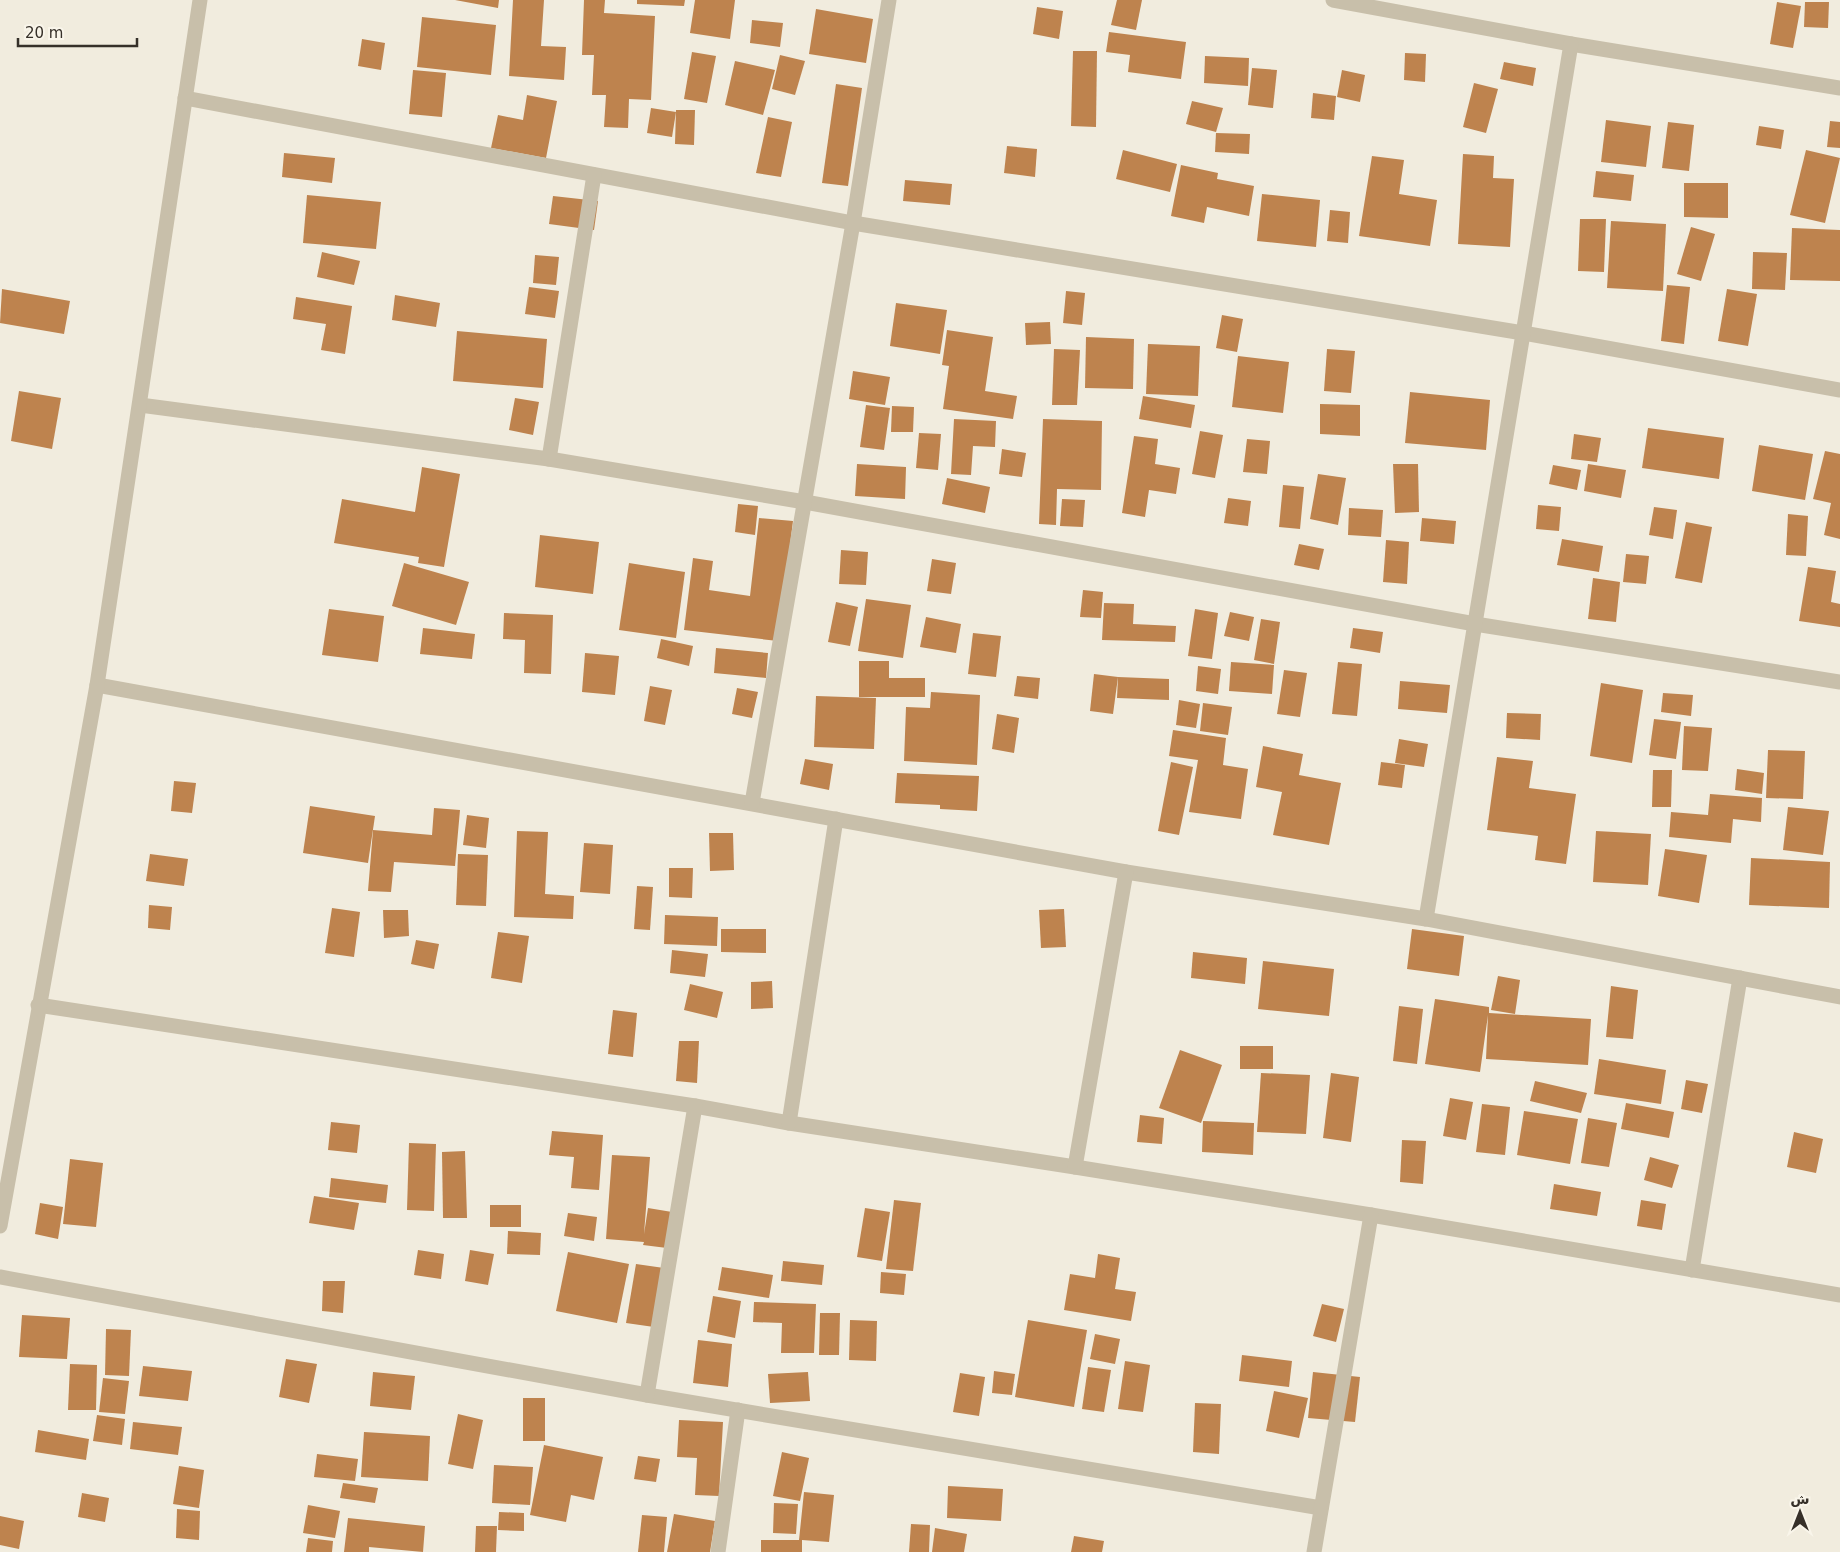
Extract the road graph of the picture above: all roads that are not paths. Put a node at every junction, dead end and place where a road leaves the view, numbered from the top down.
1 (200, 0) edge
2 (889, 0) edge
3 (1333, 0) edge
4 (1571, 44) junction
5 (1840, 88) edge
6 (185, 98) junction
7 (594, 175) junction
8 (854, 223) junction
9 (1523, 333) junction
10 (1840, 390) edge
11 (140, 405) junction
12 (549, 459) junction
13 (805, 502) junction
14 (1475, 624) junction
15 (1840, 682) edge
16 (97, 685) junction
17 (752, 803) junction
18 (836, 819) junction
19 (1126, 872) junction
20 (1426, 919) junction
21 (1740, 978) junction
22 (1840, 997) edge
23 (38, 1005) junction
24 (695, 1106) junction
25 (789, 1123) junction
26 (1075, 1166) junction
27 (1370, 1215) junction
28 (0, 1226) edge
29 (1692, 1270) junction
30 (0, 1277) edge
31 (1840, 1295) edge
32 (647, 1395) junction
33 (738, 1410) junction
34 (1321, 1508) junction
35 (718, 1552) edge
36 (1314, 1552) edge

1 - 6 street
2 - 8 street
3 - 4 street
4 - 5 street
4 - 9 street
6 - 7 street
6 - 11 street
7 - 8 street
7 - 12 street
8 - 9 street
8 - 13 street
9 - 10 street
9 - 14 street
11 - 12 street
11 - 16 street
12 - 13 street
13 - 14 street
13 - 17 street
14 - 15 street
14 - 20 street
16 - 17 street
16 - 23 street
17 - 18 street
18 - 19 street
18 - 25 street
19 - 20 street
19 - 26 street
20 - 21 street
21 - 22 street
21 - 29 street
23 - 24 street
23 - 28 street
24 - 25 street
24 - 32 street
25 - 26 street
26 - 27 street
27 - 29 street
27 - 34 street
29 - 31 street
30 - 32 street
32 - 33 street
33 - 34 street
33 - 35 street
34 - 36 street

